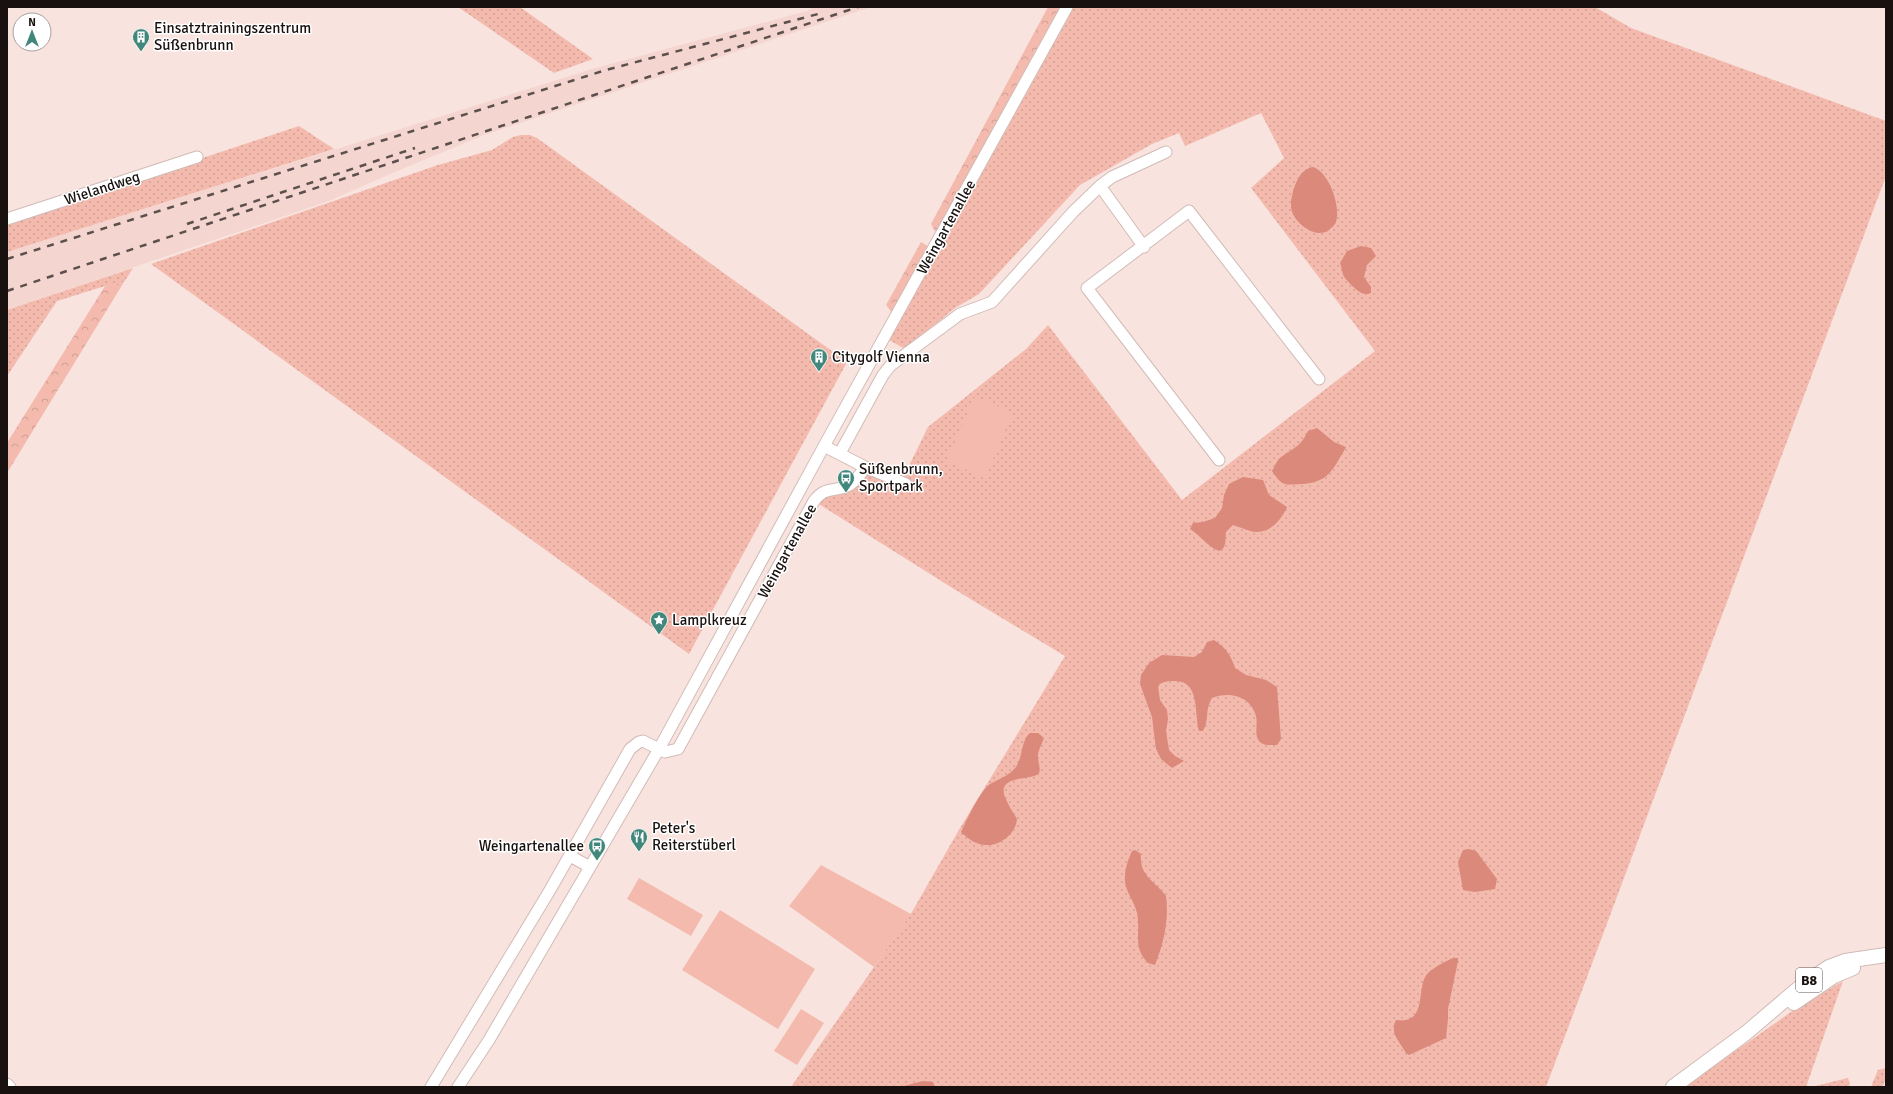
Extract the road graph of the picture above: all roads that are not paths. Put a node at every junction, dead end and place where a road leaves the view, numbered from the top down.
1 (1068, 7) edge
2 (1166, 152) dead end
3 (197, 157) dead end
4 (1100, 186) junction
5 (7, 219) edge
6 (1144, 247) junction
7 (1319, 379) dead end
8 (824, 446) junction
9 (840, 453) junction
10 (1219, 460) dead end
11 (865, 467) junction
12 (906, 484) dead end
13 (698, 675) junction
14 (713, 684) junction
15 (659, 748) junction
16 (570, 856) junction
17 (590, 867) junction
18 (1886, 955) edge
19 (1886, 965) edge
20 (1746, 1032) junction
21 (7, 1084) edge
22 (10, 1087) edge
23 (431, 1087) edge
24 (458, 1087) edge
25 (1673, 1087) edge

1 - 8 street, Weingartenallee
2 - 4 street
3 - 5 street, Wielandweg
4 - 6 street
4 - 9 street
6 - 7 street
6 - 10 street
8 - 9 street
8 - 13 street, Weingartenallee
9 - 11 street
11 - 12 street
11 - 14 street, Weingartenallee
13 - 14 street
13 - 15 street, Weingartenallee
14 - 15 street, Weingartenallee
15 - 16 street, Weingartenallee
15 - 17 street, Weingartenallee
16 - 17 street
16 - 23 street, Weingartenallee
17 - 24 street, Weingartenallee
18 - 20 main road, B8
19 - 20 main road, B8
20 - 25 main road, B8
21 - 22 street

